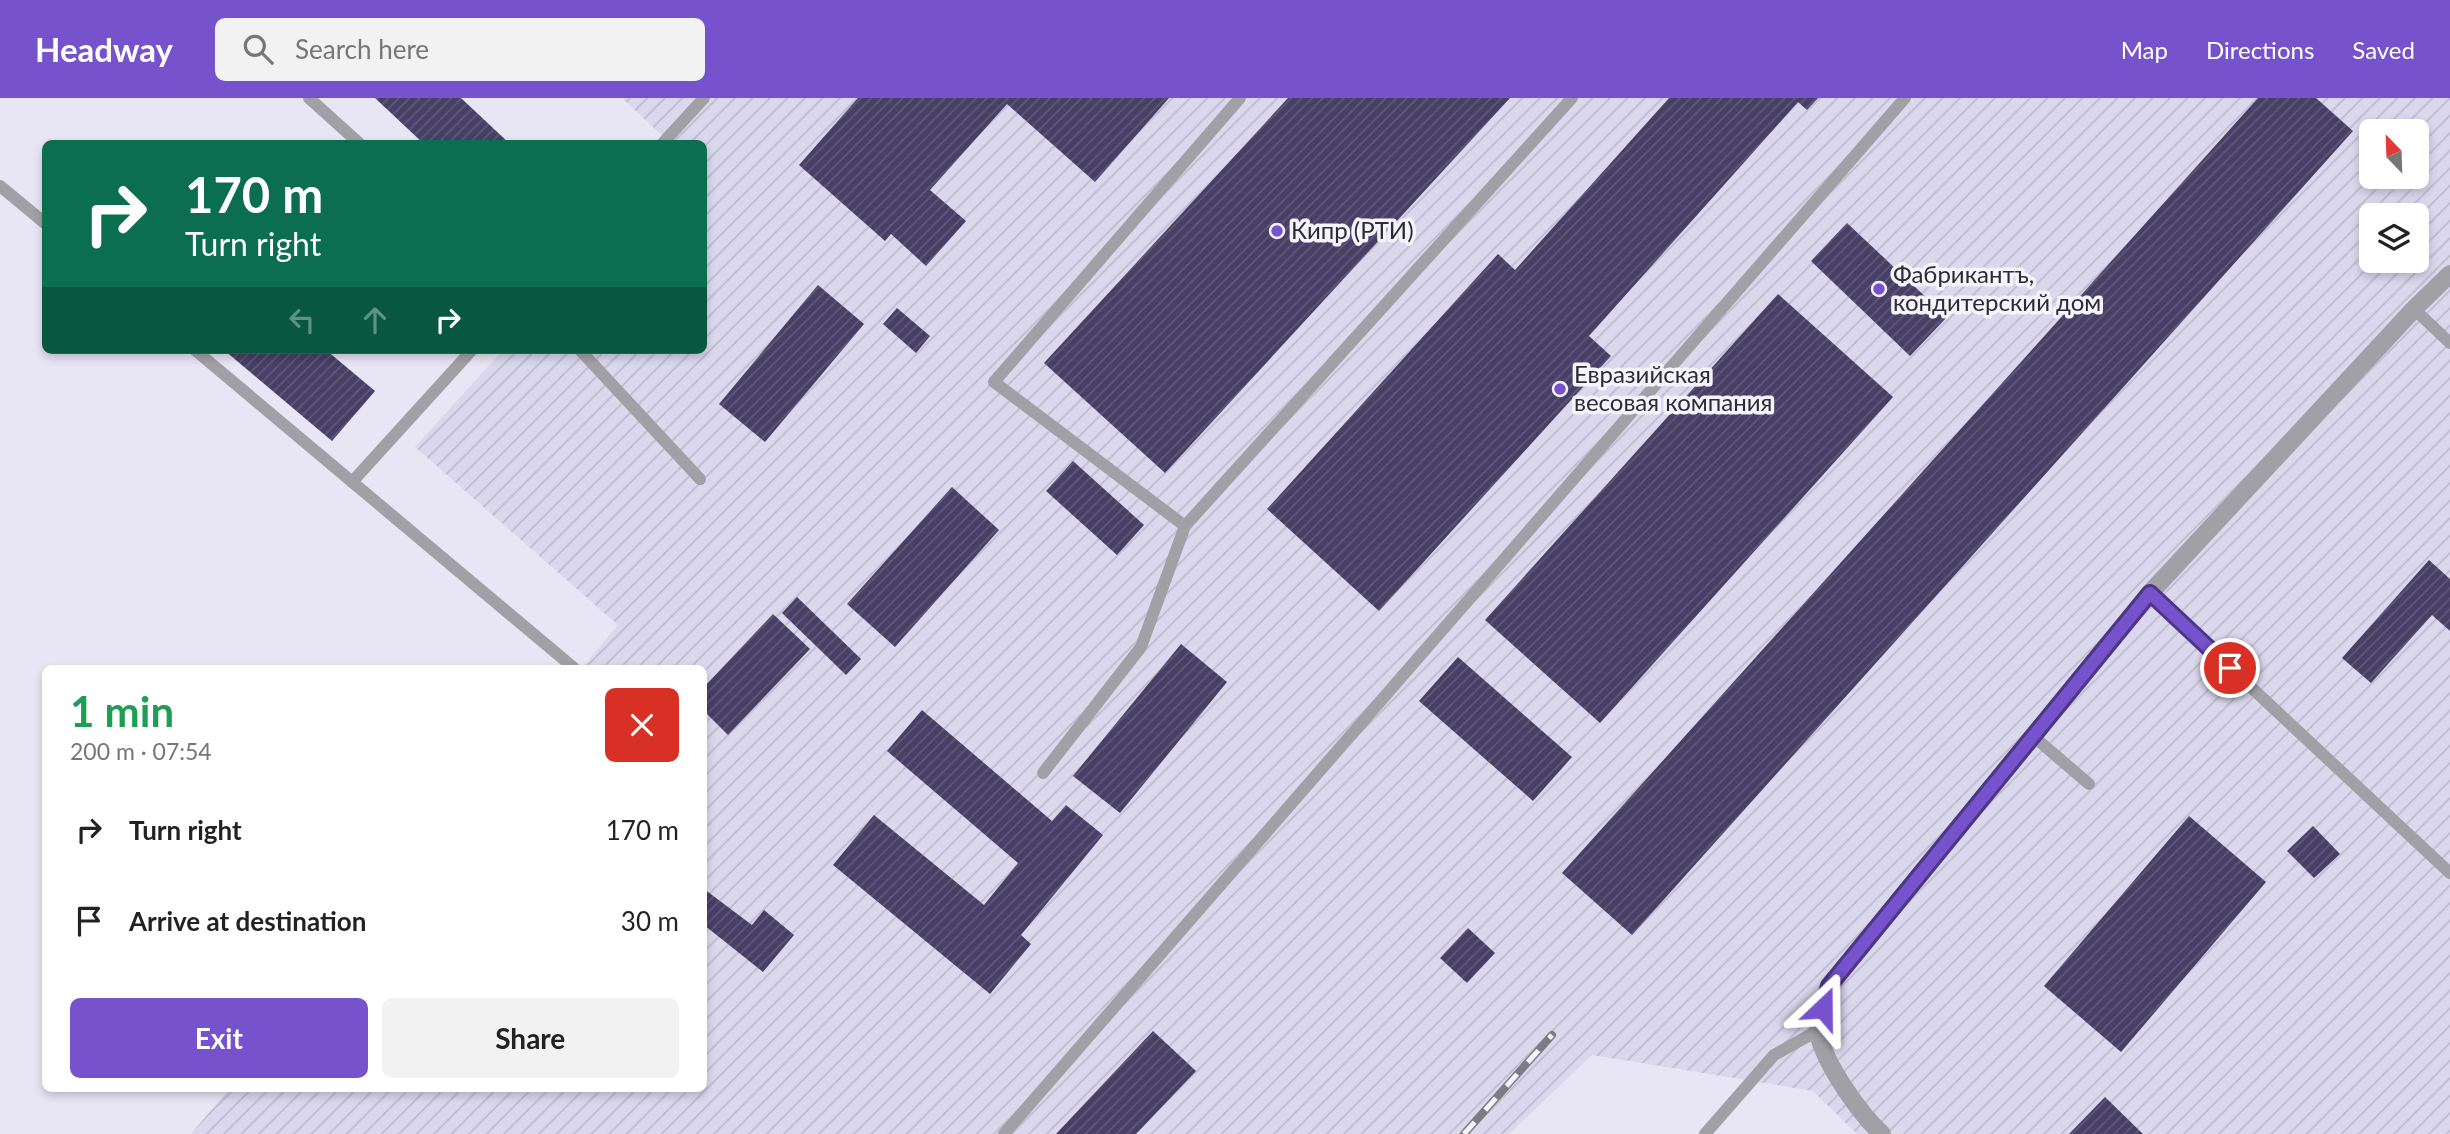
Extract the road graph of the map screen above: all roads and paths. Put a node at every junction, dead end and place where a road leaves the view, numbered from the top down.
1 (309, 98) edge
2 (704, 98) edge
3 (1240, 98) edge
4 (1572, 98) edge
5 (1905, 98) edge
6 (356, 140) edge
7 (666, 140) edge
8 (0, 186) edge
9 (42, 221) edge
10 (2450, 274) edge
11 (2414, 309) junction
12 (2450, 343) edge
13 (200, 354) edge
14 (468, 354) edge
15 (584, 354) edge
16 (699, 479) dead end
17 (352, 482) junction
18 (1185, 526) junction
19 (2150, 593) junction
20 (570, 665) edge
21 (2033, 736) junction
22 (1043, 773) dead end
23 (2089, 784) dead end
24 (2450, 873) edge
25 (1816, 1031) junction
26 (1004, 1134) edge
27 (1705, 1134) edge
28 (1882, 1134) edge

1 - 6 lane
2 - 7 lane
3 - 18 lane
4 - 18 lane
5 - 26 lane
8 - 9 lane
10 - 11 street
11 - 12 lane
11 - 19 street
13 - 17 lane
14 - 17 lane
15 - 16 lane
17 - 20 lane
18 - 22 lane
19 - 21 street
19 - 24 lane
21 - 23 lane
21 - 25 street
25 - 27 lane
25 - 28 street

